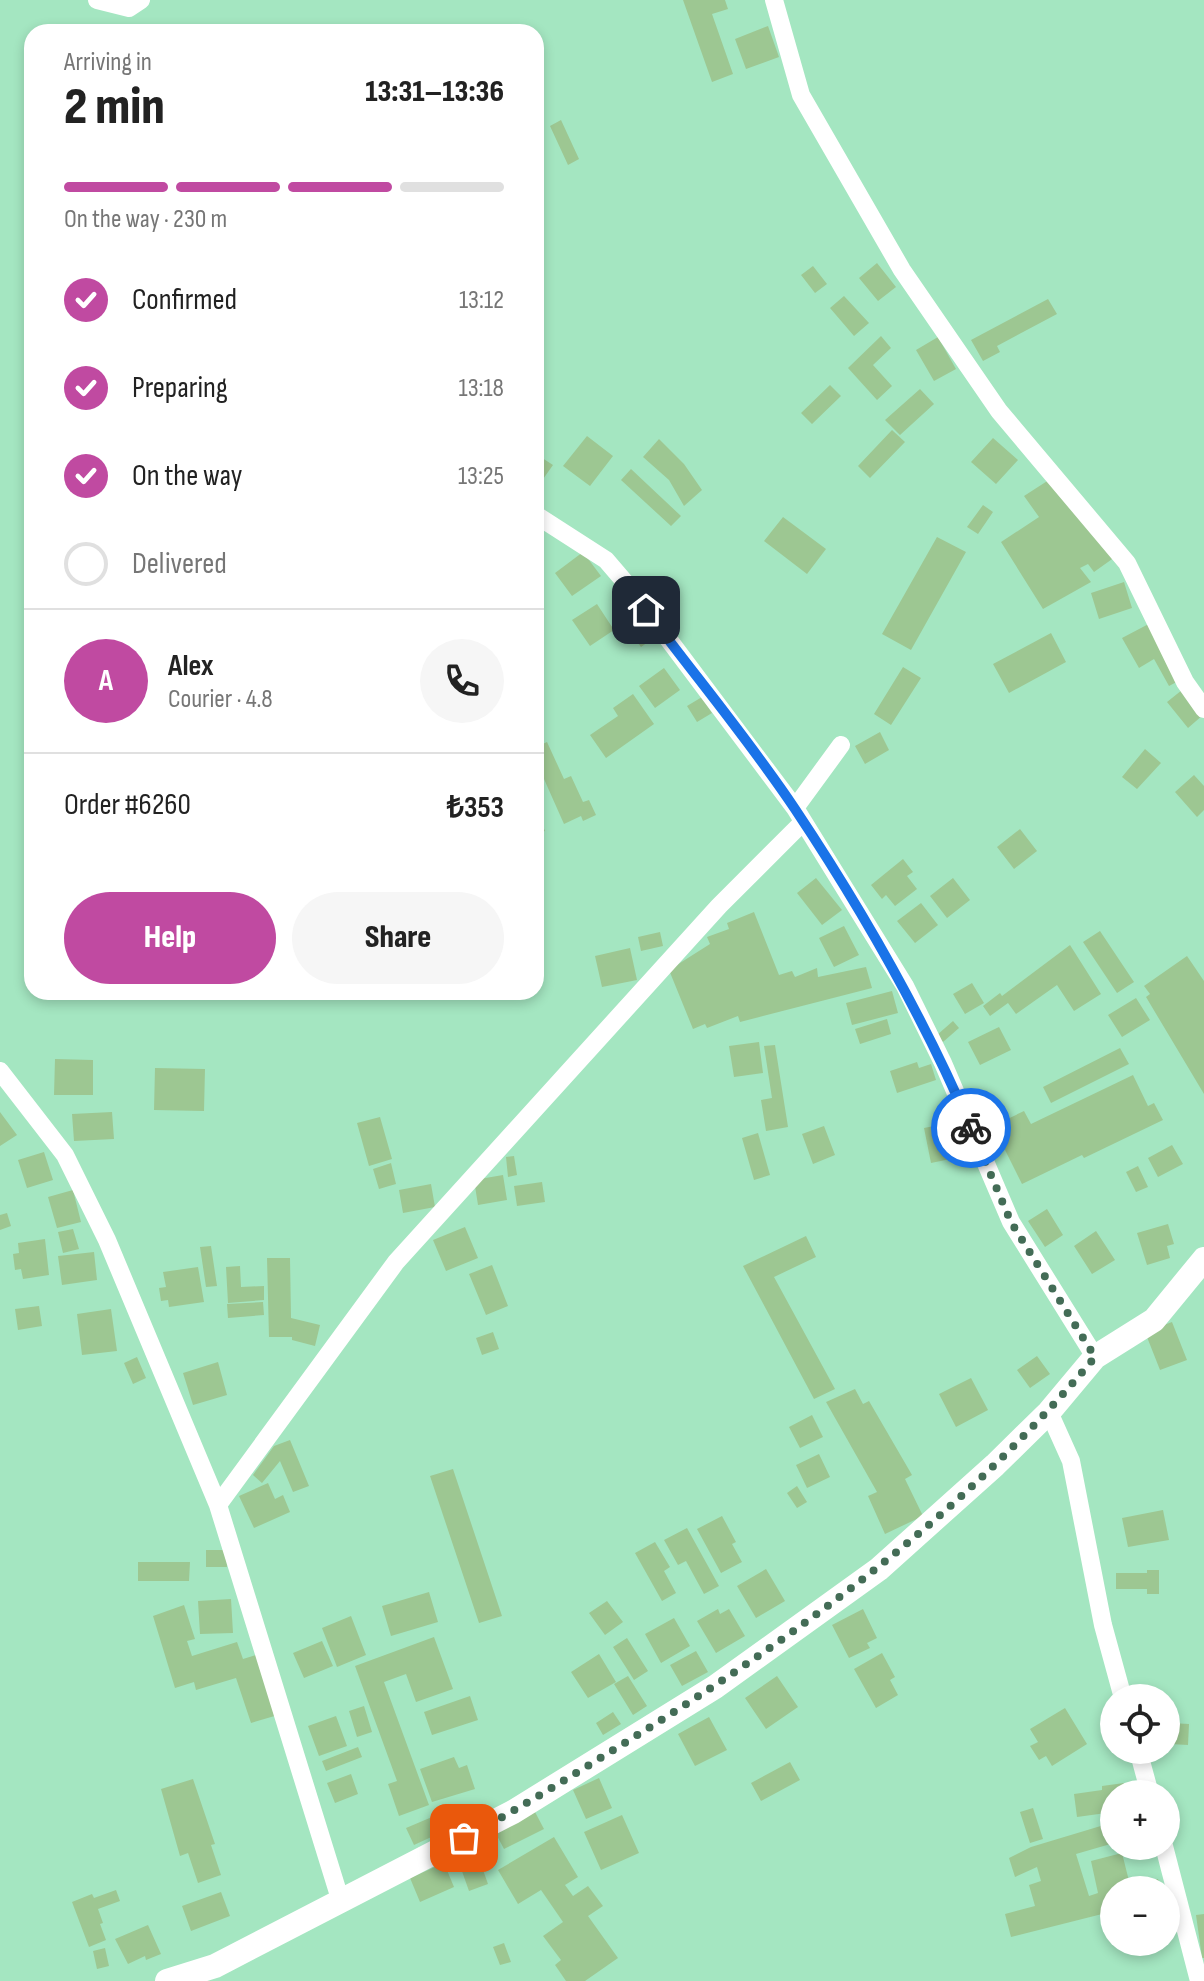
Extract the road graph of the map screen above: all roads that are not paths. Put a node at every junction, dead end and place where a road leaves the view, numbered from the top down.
1 (97, 0) edge
2 (141, 0) edge
3 (774, 0) edge
4 (544, 520) edge
5 (1204, 709) edge
6 (841, 745) dead end
7 (799, 815) junction
8 (0, 1071) edge
9 (1204, 1259) edge
10 (1095, 1357) junction
11 (1049, 1412) junction
12 (218, 1505) junction
13 (1119, 1684) edge
14 (1168, 1860) edge
15 (341, 1902) junction
16 (167, 1981) edge
17 (1199, 1981) edge

1 - 2 street
3 - 5 street
4 - 7 street
6 - 7 street
7 - 10 street
7 - 12 street
8 - 12 street
9 - 10 street
10 - 11 street
11 - 13 street
11 - 15 street
12 - 15 street
14 - 17 street
15 - 16 street

